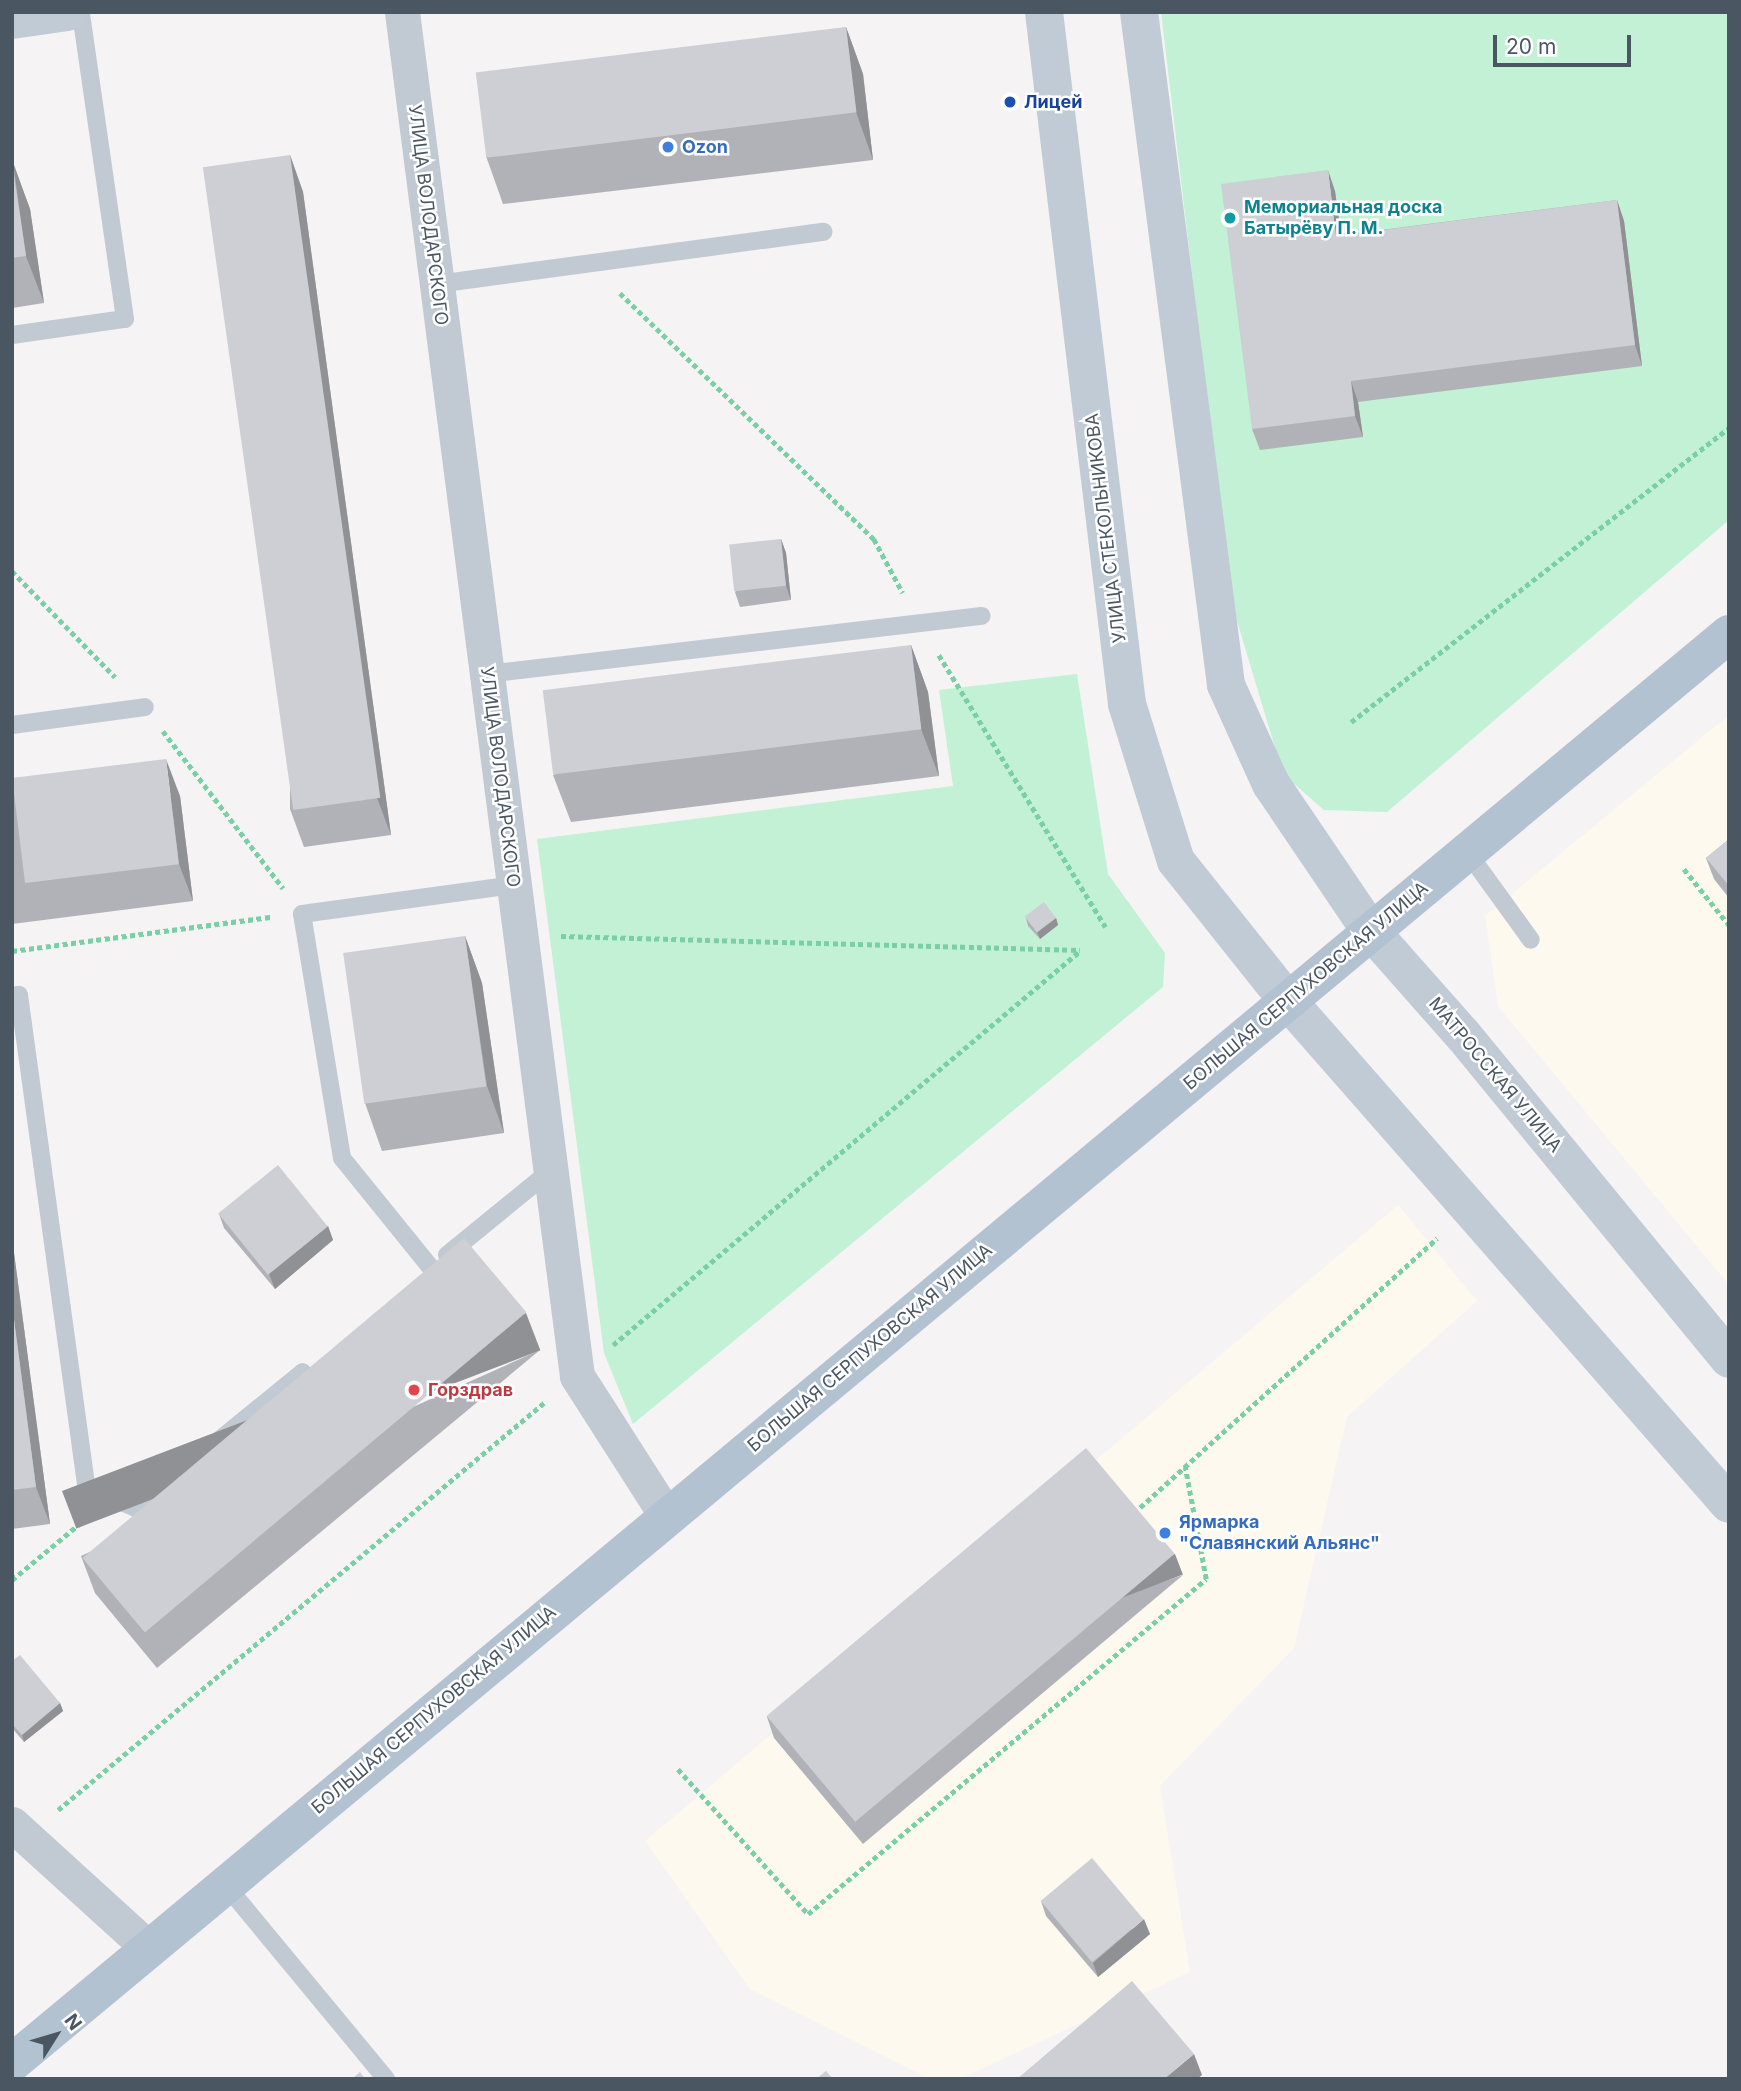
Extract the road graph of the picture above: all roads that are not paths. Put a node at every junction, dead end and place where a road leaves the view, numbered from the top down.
1 (67, 12) edge
2 (81, 12) edge
3 (402, 12) edge
4 (1044, 12) edge
5 (1139, 12) edge
6 (12, 20) edge
7 (824, 232) dead end
8 (437, 284) junction
9 (12, 335) edge
10 (982, 616) dead end
11 (1729, 634) edge
12 (487, 674) junction
13 (145, 707) dead end
14 (12, 725) edge
15 (1468, 853) junction
16 (513, 885) junction
17 (1370, 930) junction
18 (1531, 940) dead end
19 (12, 996) edge
20 (1287, 1000) junction
21 (550, 1171) junction
22 (1729, 1359) edge
23 (315, 1362) edge
24 (1729, 1504) edge
25 (667, 1517) junction
26 (12, 1824) edge
27 (225, 1883) junction
28 (147, 1947) junction
29 (12, 2063) edge
30 (386, 2079) edge

1 - 6 main road
2 - 9 lane
3 - 8 street, УЛИЦА ВОЛОДАРСКОГО
4 - 20 main road, УЛИЦА СТЕКОЛЬНИКОВА
5 - 17 main road, МАТРОССКАЯ УЛИЦА
7 - 8 lane
8 - 12 street, УЛИЦА ВОЛОДАРСКОГО
10 - 12 lane
11 - 15 main road, БОЛЬШАЯ СЕРПУХОВСКАЯ УЛИЦА
12 - 16 street, УЛИЦА ВОЛОДАРСКОГО
13 - 14 lane
15 - 17 main road, БОЛЬШАЯ СЕРПУХОВСКАЯ УЛИЦА
15 - 18 lane
16 - 21 street, УЛИЦА ВОЛОДАРСКОГО
16 - 21 lane
17 - 20 main road, БОЛЬШАЯ СЕРПУХОВСКАЯ УЛИЦА
17 - 22 main road, МАТРОССКАЯ УЛИЦА
19 - 23 lane
20 - 24 main road
20 - 25 main road, БОЛЬШАЯ СЕРПУХОВСКАЯ УЛИЦА
21 - 25 street, УЛИЦА ВОЛОДАРСКОГО
25 - 27 main road, БОЛЬШАЯ СЕРПУХОВСКАЯ УЛИЦА
26 - 28 street
27 - 28 main road, БОЛЬШАЯ СЕРПУХОВСКАЯ УЛИЦА
27 - 30 lane
28 - 29 main road, БОЛЬШАЯ СЕРПУХОВСКАЯ УЛИЦА

